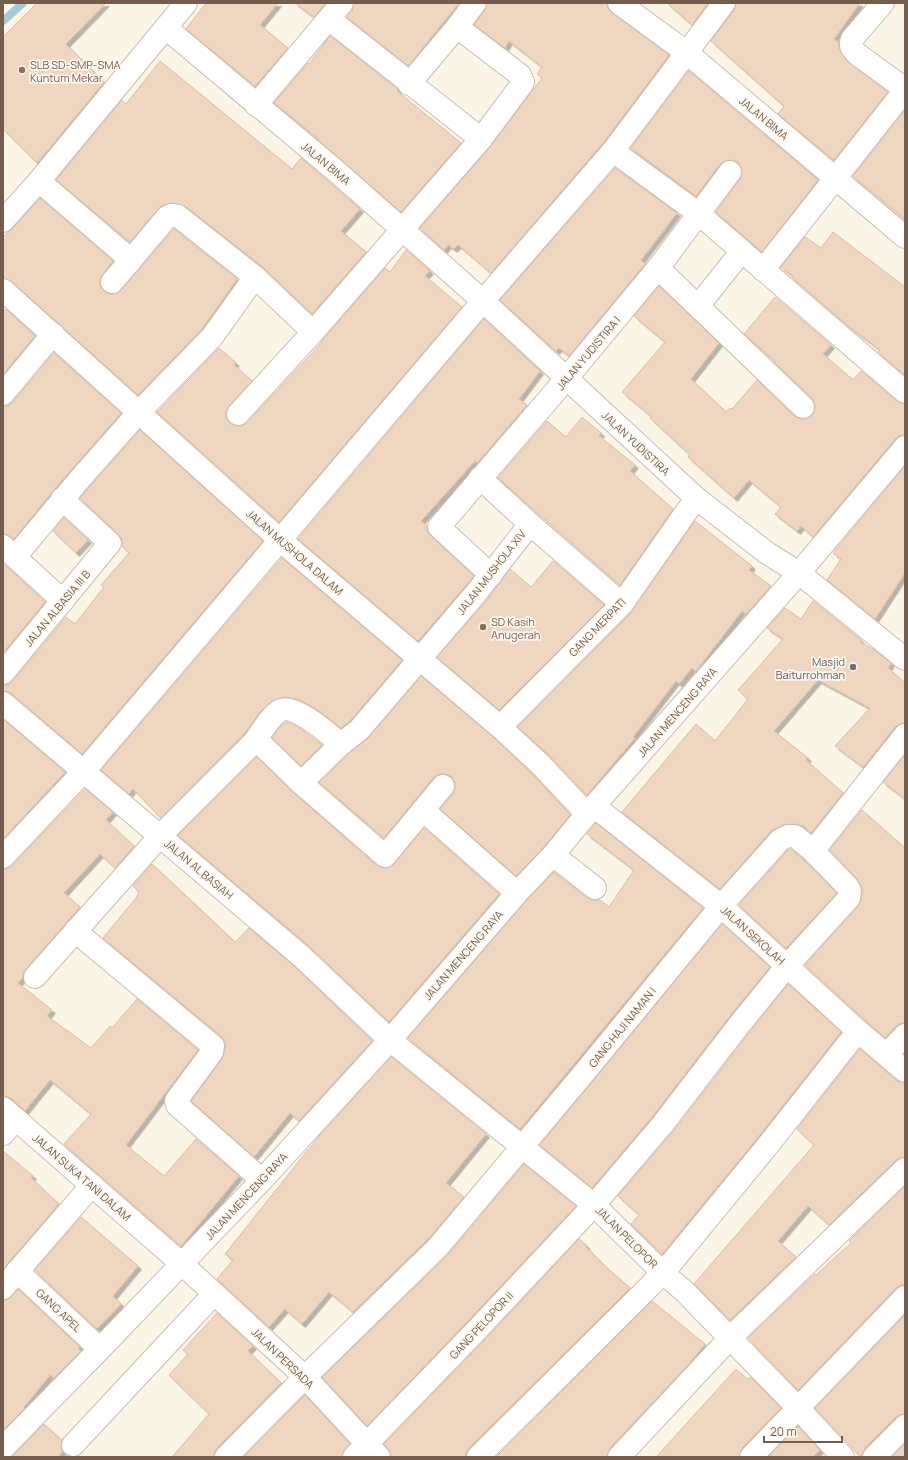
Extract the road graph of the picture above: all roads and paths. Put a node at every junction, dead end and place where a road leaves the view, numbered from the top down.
1 (186, 3) edge
2 (475, 3) edge
3 (619, 3) edge
4 (724, 3) edge
5 (883, 3) edge
6 (335, 11) edge
7 (456, 27) junction
8 (166, 28) junction
9 (686, 52) junction
10 (410, 84) junction
11 (905, 89) edge
12 (256, 105) junction
13 (480, 139) junction
14 (613, 151) junction
15 (730, 172) dead end
16 (835, 178) junction
17 (39, 181) junction
18 (698, 214) junction
19 (3, 221) edge
20 (402, 230) junction
21 (905, 237) edge
22 (742, 251) junction
23 (131, 260) junction
24 (658, 268) junction
25 (763, 270) junction
26 (255, 277) junction
27 (112, 282) dead end
28 (3, 290) edge
29 (482, 301) junction
30 (698, 306) junction
31 (313, 332) junction
32 (53, 334) junction
33 (566, 379) junction
34 (905, 392) edge
35 (3, 394) edge
36 (803, 407) dead end
37 (139, 412) junction
38 (238, 414) dead end
39 (905, 447) edge
40 (480, 478) junction
41 (696, 498) junction
42 (62, 499) junction
43 (530, 524) junction
44 (280, 540) junction
45 (9, 552) edge
46 (800, 573) junction
47 (491, 574) junction
48 (63, 601) junction
49 (622, 604) junction
50 (420, 659) junction
51 (905, 659) edge
52 (3, 673) edge
53 (3, 703) edge
54 (500, 727) junction
55 (905, 735) edge
56 (255, 741) junction
57 (341, 744) junction
58 (84, 771) junction
59 (301, 783) junction
60 (443, 786) dead end
61 (423, 810) junction
62 (591, 810) junction
63 (160, 836) junction
64 (813, 851) junction
65 (553, 855) junction
66 (3, 857) edge
67 (595, 888) dead end
68 (517, 892) junction
69 (722, 906) junction
70 (76, 931) junction
71 (787, 966) junction
72 (35, 977) dead end
73 (858, 1031) junction
74 (905, 1035) edge
75 (390, 1040) junction
76 (886, 1055) junction
77 (905, 1071) edge
78 (7, 1121) edge
79 (521, 1147) junction
80 (905, 1169) edge
81 (262, 1180) junction
82 (92, 1185) junction
83 (594, 1205) junction
84 (182, 1264) junction
85 (17, 1271) junction
86 (662, 1273) junction
87 (3, 1288) edge
88 (214, 1294) junction
89 (905, 1297) edge
90 (730, 1338) junction
91 (100, 1349) junction
92 (305, 1377) junction
93 (798, 1408) junction
94 (905, 1426) edge
95 (73, 1445) dead end
96 (3, 1448) edge
97 (367, 1453) edge
98 (226, 1457) edge
99 (478, 1457) edge
100 (619, 1457) edge
101 (751, 1457) edge
102 (843, 1457) edge
103 (874, 1457) edge

1 - 8 street
2 - 7 street
3 - 9 street, JALAN BIMA
4 - 9 street
5 - 11 street
6 - 10 street
6 - 12 street
7 - 10 street
7 - 13 street
8 - 12 street, JALAN BIMA
8 - 17 street
9 - 14 street
9 - 16 street, JALAN BIMA
10 - 13 street
11 - 16 street
12 - 20 street, JALAN BIMA
13 - 20 street
14 - 18 street
14 - 29 street
15 - 18 street, JALAN YUDISTIRA I
16 - 21 street, JALAN BIMA
16 - 25 street
17 - 19 street
17 - 23 street
18 - 22 street
18 - 24 street, JALAN YUDISTIRA I
20 - 29 street, JALAN BIMA
20 - 31 street
22 - 25 street
22 - 30 street
23 - 26 street
23 - 27 street
24 - 30 street
24 - 33 street, JALAN YUDISTIRA I
25 - 34 street
26 - 31 street
26 - 37 street
28 - 32 street, JALAN MUSHOLA DALAM
29 - 33 street, JALAN YUDISTIRA
29 - 44 street
30 - 36 street
31 - 38 street
32 - 35 street
32 - 37 street, JALAN MUSHOLA DALAM
33 - 40 street, JALAN YUDISTIRA I
33 - 41 street, JALAN YUDISTIRA
37 - 42 street
37 - 44 street, JALAN MUSHOLA DALAM
39 - 46 street, JALAN MENCENG RAYA
40 - 43 street
40 - 47 street, JALAN YUDISTIRA I
41 - 46 street, JALAN YUDISTIRA
41 - 49 street, GANG MERPATI
42 - 45 street
42 - 48 street, JALAN ALBASIA III B
43 - 47 street, JALAN MUSHOLA XIV
43 - 49 street, JALAN MUSHOLA XIV
44 - 50 street, JALAN MUSHOLA DALAM
44 - 58 street
45 - 48 street
46 - 51 street, JALAN YUDISTIRA
46 - 62 street, JALAN MENCENG RAYA
47 - 50 street, JALAN MUSHOLA XIV
48 - 52 street, JALAN ALBASIA III B
49 - 54 street, GANG MERPATI
50 - 54 street, JALAN MUSHOLA DALAM
50 - 57 street, JALAN MUSHOLA XIV
53 - 58 street, JALAN AL BASIAH
54 - 62 street, JALAN MUSHOLA DALAM
55 - 64 street
56 - 57 street
56 - 59 street
56 - 63 street
57 - 59 street, JALAN MUSHOLA XIV
58 - 63 street, JALAN AL BASIAH
58 - 66 street
59 - 61 street
60 - 61 street
61 - 68 street
62 - 65 street, JALAN MENCENG RAYA
62 - 69 street, JALAN SEKOLAH
63 - 70 street
63 - 75 street, JALAN AL BASIAH
64 - 69 street, GANG HAJI NAMAN I
64 - 71 street, GANG HAJI NAMAN I
65 - 67 street
65 - 68 street, JALAN MENCENG RAYA
68 - 75 street, JALAN MENCENG RAYA
69 - 71 street, JALAN SEKOLAH
69 - 79 street, GANG HAJI NAMAN I
70 - 72 street
70 - 81 street
71 - 73 street, JALAN SEKOLAH
71 - 83 street, GANG PELOPOR II
73 - 76 street, JALAN SEKOLAH
73 - 86 street
74 - 76 street
75 - 79 street, JALAN PELOPOR
75 - 81 street, JALAN MENCENG RAYA
76 - 77 street, JALAN SEKOLAH
78 - 82 street, JALAN SUKA TANI DALAM
79 - 83 street, JALAN PELOPOR
79 - 92 street, GANG HAJI NAMAN I
80 - 90 street
81 - 84 street, JALAN MENCENG RAYA
82 - 84 street, JALAN SUKA TANI DALAM
82 - 85 street
83 - 86 street, JALAN PELOPOR
83 - 97 street, GANG PELOPOR II
84 - 88 street, JALAN PERSADA
84 - 91 street, JALAN MENCENG RAYA
85 - 87 street
85 - 91 street, GANG APEL
86 - 90 street, JALAN PELOPOR
86 - 99 street
88 - 92 street, JALAN PERSADA
88 - 95 street
89 - 93 street
90 - 93 street, JALAN PELOPOR
90 - 100 street
91 - 96 street, JALAN MENCENG RAYA
92 - 97 street, JALAN PERSADA
92 - 98 street, GANG HAJI NAMAN I
93 - 101 street
93 - 102 street, JALAN PELOPOR
94 - 103 street

